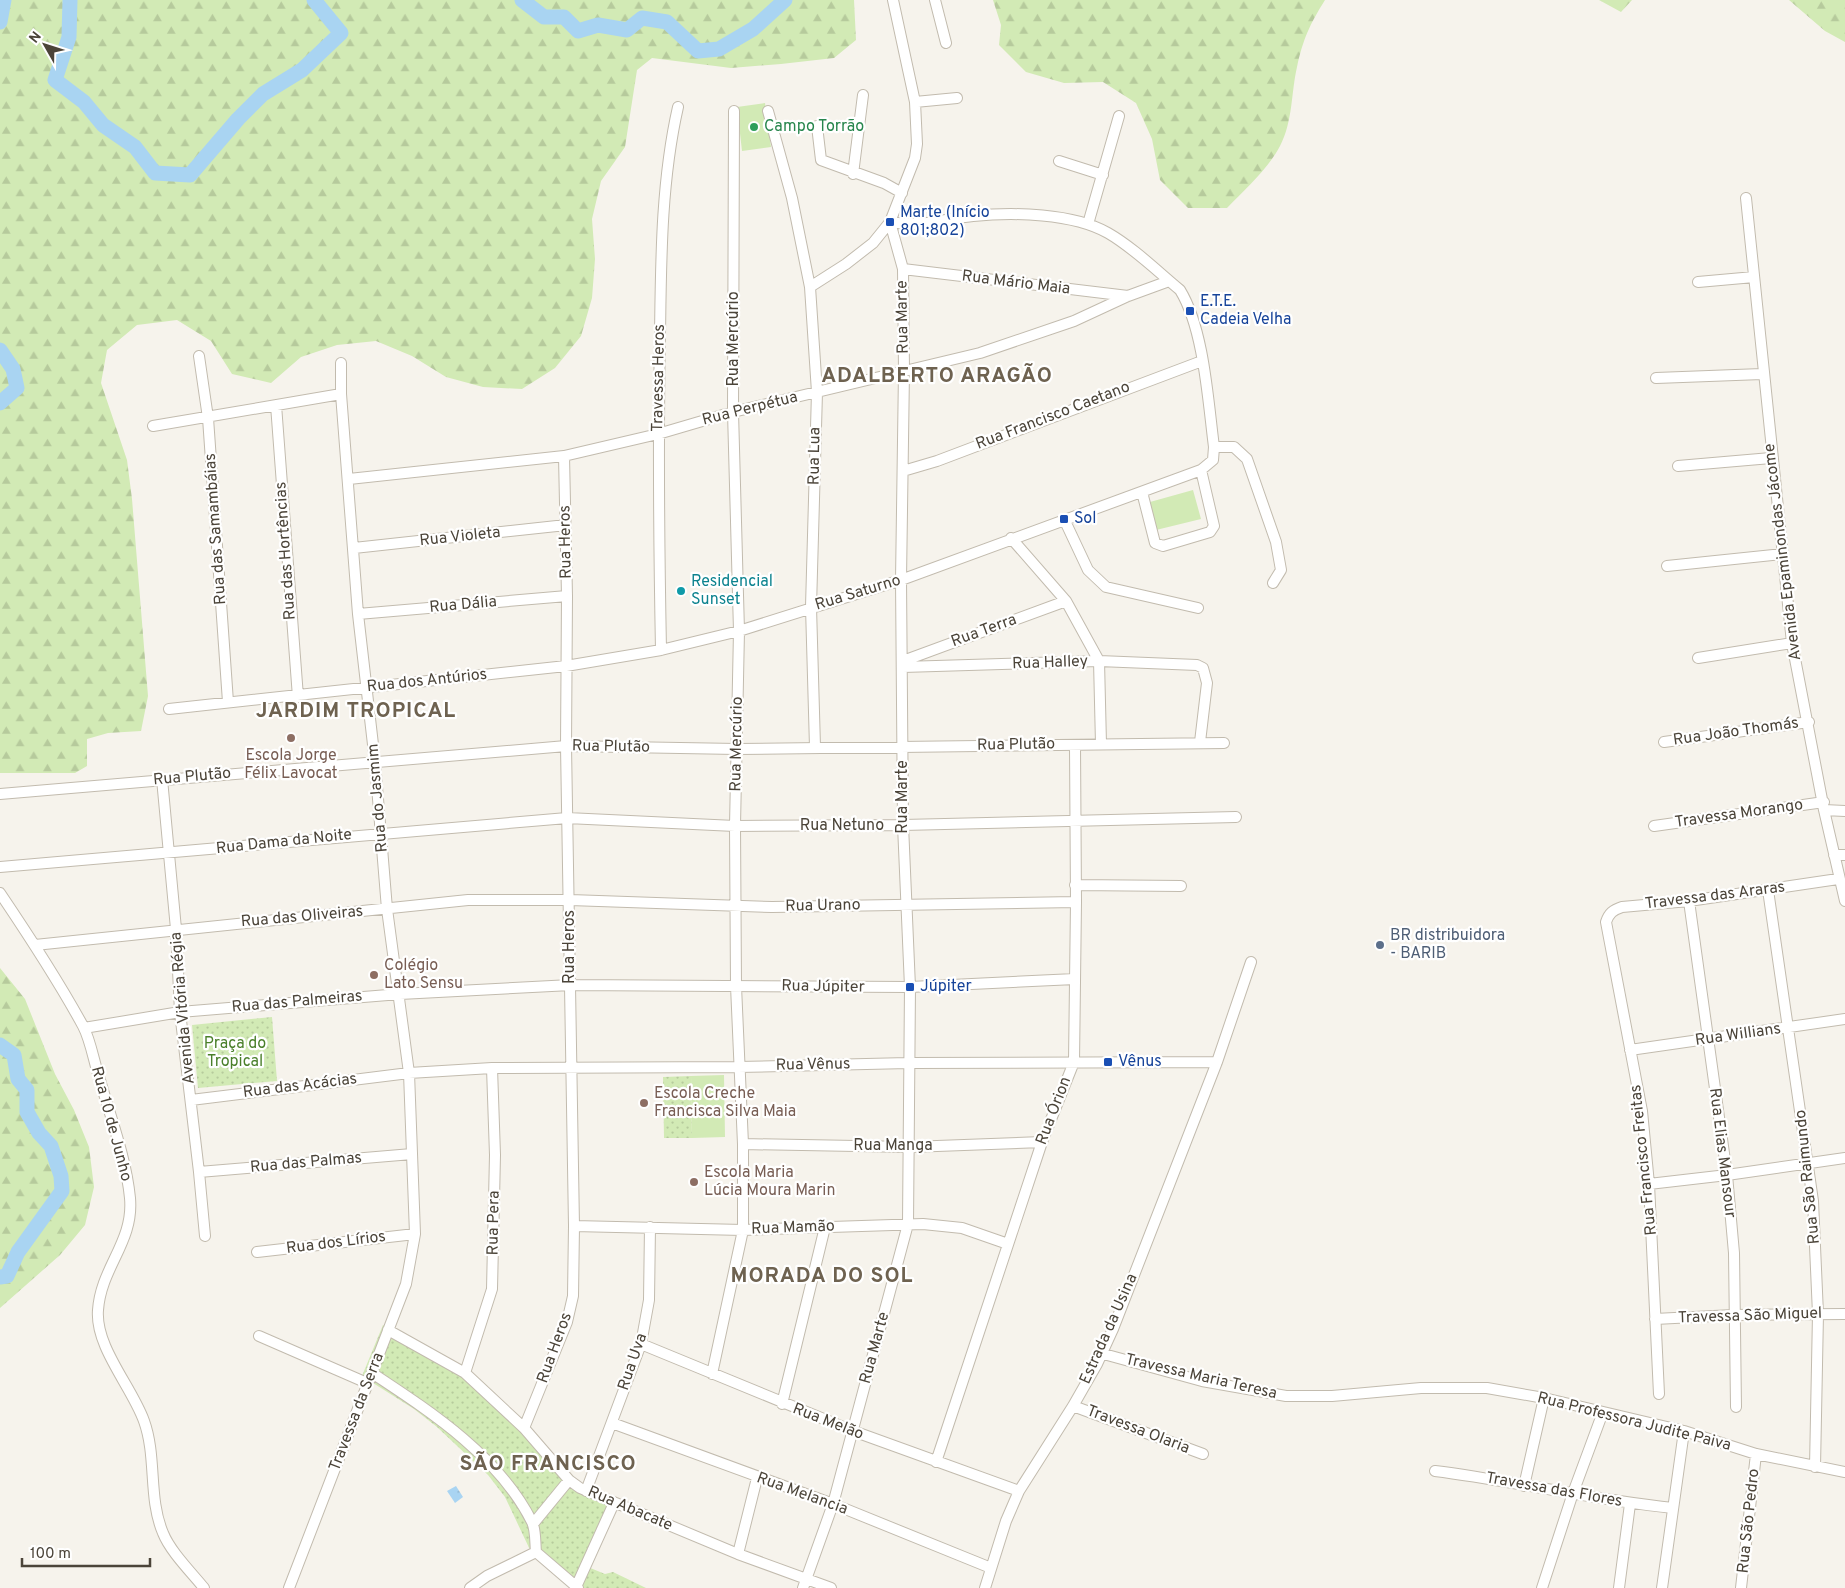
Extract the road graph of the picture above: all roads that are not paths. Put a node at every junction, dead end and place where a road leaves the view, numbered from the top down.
1 (894, 0) edge
2 (935, 0) edge
3 (946, 43) dead end
4 (863, 95) dead end
5 (958, 98) dead end
6 (914, 102) junction
7 (678, 107) dead end
8 (768, 110) dead end
9 (734, 111) dead end
10 (1119, 116) dead end
11 (816, 126) dead end
12 (1059, 161) dead end
13 (853, 174) junction
14 (1103, 175) junction
15 (902, 193) junction
16 (1746, 198) dead end
17 (890, 222) junction
18 (1088, 224) junction
19 (903, 269) junction
20 (1754, 277) junction
21 (1169, 281) junction
22 (1698, 282) dead end
23 (810, 287) junction
24 (1128, 296) junction
25 (199, 356) dead end
26 (1202, 361) junction
27 (341, 363) dead end
28 (904, 372) junction
29 (1762, 374) junction
30 (1656, 378) dead end
31 (817, 392) junction
32 (340, 394) junction
33 (276, 405) junction
34 (734, 412) junction
35 (208, 418) junction
36 (153, 426) dead end
37 (658, 434) junction
38 (1214, 447) junction
39 (564, 456) junction
40 (1771, 458) junction
41 (1678, 466) dead end
42 (1201, 470) junction
43 (903, 471) junction
44 (349, 479) junction
45 (1142, 492) junction
46 (1064, 519) junction
47 (566, 525) junction
48 (1011, 538) junction
49 (354, 548) junction
50 (1782, 554) junction
51 (1667, 566) dead end
52 (901, 580) junction
53 (1273, 583) dead end
54 (567, 596) junction
55 (1066, 601) junction
56 (812, 607) junction
57 (1198, 608) dead end
58 (358, 614) junction
59 (739, 631) junction
60 (1792, 643) junction
61 (661, 650) junction
62 (1698, 658) dead end
63 (1099, 661) junction
64 (903, 664) junction
65 (566, 666) junction
66 (365, 687) junction
67 (298, 697) junction
68 (228, 702) junction
69 (169, 709) dead end
70 (1809, 722) junction
71 (1200, 742) junction
72 (1664, 742) dead end
73 (1224, 743) dead end
74 (1101, 744) junction
75 (1075, 745) junction
76 (566, 746) junction
77 (815, 746) junction
78 (903, 747) junction
79 (737, 748) junction
80 (375, 762) junction
81 (162, 779) junction
82 (0, 794) edge
83 (1824, 806) junction
84 (1845, 811) edge
85 (1236, 817) dead end
86 (567, 818) junction
87 (1074, 821) junction
88 (735, 826) junction
89 (903, 826) junction
90 (1654, 826) dead end
91 (381, 832) junction
92 (168, 854) junction
93 (1834, 854) junction
94 (1845, 855) edge
95 (0, 867) edge
96 (1838, 879) junction
97 (1075, 885) junction
98 (1181, 886) dead end
99 (1768, 890) junction
100 (0, 893) edge
101 (570, 900) junction
102 (1689, 901) junction
103 (1845, 901) edge
104 (1076, 902) junction
105 (907, 905) junction
106 (737, 906) junction
107 (387, 909) junction
108 (176, 929) junction
109 (1608, 929) joint
110 (35, 945) junction
111 (1252, 962) dead end
112 (1075, 980) junction
113 (570, 985) junction
114 (736, 986) junction
115 (910, 987) junction
116 (400, 994) junction
117 (180, 1012) junction
118 (1845, 1019) edge
119 (84, 1028) junction
120 (1790, 1028) junction
121 (1707, 1040) junction
122 (1630, 1050) junction
123 (1074, 1062) junction
124 (1217, 1062) junction
125 (908, 1063) junction
126 (571, 1066) junction
127 (738, 1067) junction
128 (492, 1068) junction
129 (408, 1073) junction
130 (191, 1100) junction
131 (1042, 1142) junction
132 (743, 1144) junction
133 (910, 1147) junction
134 (412, 1154) junction
135 (1845, 1158) edge
136 (1809, 1162) junction
137 (200, 1172) junction
138 (1727, 1175) junction
139 (1650, 1184) junction
140 (908, 1224) junction
141 (574, 1226) junction
142 (650, 1227) junction
143 (825, 1227) junction
144 (743, 1230) junction
145 (415, 1234) junction
146 (204, 1236) dead end
147 (1008, 1244) junction
148 (257, 1252) dead end
149 (1818, 1314) junction
150 (1845, 1314) edge
151 (1733, 1315) junction
152 (1655, 1319) junction
153 (388, 1330) junction
154 (259, 1336) dead end
155 (641, 1344) junction
156 (1100, 1353) junction
157 (372, 1373) junction
158 (465, 1373) junction
159 (712, 1374) junction
160 (367, 1383) junction
161 (1421, 1388) joint
162 (1659, 1394) dead end
163 (1544, 1398) junction
164 (782, 1404) junction
165 (1073, 1406) junction
166 (1736, 1407) dead end
167 (1603, 1412) junction
168 (612, 1423) junction
169 (524, 1428) junction
170 (853, 1432) junction
171 (1684, 1432) junction
172 (1203, 1454) dead end
173 (1756, 1454) junction
174 (936, 1462) junction
175 (1815, 1466) junction
176 (1435, 1471) dead end
177 (1845, 1472) edge
178 (757, 1478) junction
179 (570, 1480) junction
180 (1524, 1486) junction
181 (586, 1491) junction
182 (1019, 1491) junction
183 (1573, 1493) junction
184 (614, 1503) junction
185 (832, 1504) junction
186 (1630, 1504) junction
187 (1673, 1508) junction
188 (533, 1524) junction
189 (536, 1552) junction
190 (738, 1554) junction
191 (991, 1568) junction
192 (805, 1584) edge
193 (577, 1587) edge
194 (204, 1588) edge
195 (289, 1588) edge
196 (470, 1588) edge
197 (831, 1588) edge
198 (985, 1588) edge
199 (1542, 1588) edge
200 (1619, 1588) edge
201 (1662, 1588) edge
202 (1741, 1588) edge

1 - 6 street
2 - 3 street
4 - 13 street
5 - 6 street
6 - 15 street
7 - 37 street, Travessa Heros
8 - 23 street, Rua Lua
9 - 34 street, Rua Mercúrio
10 - 14 street
11 - 13 street
12 - 14 street
13 - 15 street
14 - 18 street
15 - 17 street
16 - 20 street, Avenida Epaminondas Jácome
17 - 18 street
17 - 19 street, Rua Marte
17 - 23 street
18 - 21 street
19 - 24 street, Rua Mário Maia
19 - 28 street, Rua Marte
20 - 22 street
20 - 29 street, Avenida Epaminondas Jácome
21 - 24 street, Rua Perpétua
21 - 26 street
23 - 31 street, Rua Lua
24 - 28 street, Rua Perpétua
25 - 35 street, Rua das Samambáias
26 - 38 street
26 - 43 street, Rua Francisco Caetano
27 - 32 street, Rua do Jasmim
28 - 31 street, Rua Perpétua
28 - 43 street, Rua Marte
29 - 30 street
29 - 40 street, Avenida Epaminondas Jácome
31 - 34 street, Rua Perpétua
31 - 56 street, Rua Lua
32 - 33 street
32 - 44 street, Rua do Jasmim
33 - 35 street
33 - 67 street, Rua das Hortências
34 - 37 street, Rua Perpétua
34 - 59 street, Rua Mercúrio
35 - 36 street
35 - 68 street, Rua das Samambáias
37 - 39 street, Rua Perpétua
37 - 61 street, Travessa Heros
38 - 42 street, Rua Saturno
38 - 53 street
39 - 44 street, Rua Perpétua
39 - 47 street, Rua Heros
40 - 41 street
40 - 50 street, Avenida Epaminondas Jácome
42 - 45 street, Rua Saturno
42 - 45 street
43 - 52 street, Rua Marte
44 - 49 street, Rua do Jasmim
45 - 46 street, Rua Saturno
46 - 48 street, Rua Saturno
46 - 57 street
47 - 49 street, Rua Violeta
47 - 54 street, Rua Heros
48 - 52 street, Rua Saturno
48 - 55 street
49 - 58 street, Rua do Jasmim
50 - 51 street
50 - 60 street, Avenida Epaminondas Jácome
52 - 56 street, Rua Saturno
52 - 64 street, Rua Marte
54 - 58 street, Rua Dália
54 - 65 street, Rua Heros
55 - 63 street
55 - 64 street, Rua Terra
56 - 59 street, Rua Saturno
56 - 77 street, Rua Lua
58 - 66 street, Rua do Jasmim
59 - 61 street, Rua Saturno
59 - 79 street, Rua Mercúrio
60 - 62 street
60 - 70 street, Avenida Epaminondas Jácome
61 - 65 street, Rua Saturno
63 - 64 street, Rua Halley
63 - 71 street, Rua Halley
63 - 74 street
64 - 78 street, Rua Marte
65 - 66 street, Rua dos Antúrios
65 - 76 street, Rua Heros
66 - 67 street, Rua dos Antúrios
66 - 80 street, Rua do Jasmim
67 - 68 street, Rua dos Antúrios
68 - 69 street, Rua dos Antúrios
70 - 72 street, Rua João Thomás
70 - 83 street, Avenida Epaminondas Jácome
71 - 73 street, Rua Plutão
71 - 74 street, Rua Plutão
74 - 75 street, Rua Plutão
75 - 78 street, Rua Plutão
75 - 87 street, Rua Órion
76 - 79 street, Rua Plutão
76 - 80 street, Rua Plutão
76 - 86 street, Rua Heros
77 - 78 street, Rua Plutão
77 - 79 street, Rua Plutão
78 - 89 street, Rua Marte
79 - 88 street, Rua Mercúrio
80 - 81 street, Rua Plutão
80 - 91 street, Rua do Jasmim
81 - 82 street, Rua Plutão
81 - 92 street, Avenida Vitória Régia
83 - 84 street, Travessa Morango
83 - 90 street, Travessa Morango
83 - 93 street, Avenida Epaminondas Jácome
85 - 87 street, Rua Netuno
86 - 88 street, Rua Netuno
86 - 91 street, Rua Dama da Noite
86 - 101 street, Rua Heros
87 - 89 street, Rua Netuno
87 - 97 street, Rua Órion
88 - 89 street, Rua Netuno
88 - 106 street, Rua Mercúrio
89 - 105 street, Rua Marte
91 - 92 street, Rua Dama da Noite
91 - 107 street, Rua do Jasmim
92 - 95 street, Rua Dama da Noite
92 - 108 street, Avenida Vitória Régia
93 - 94 street
93 - 96 street, Avenida Epaminondas Jácome
96 - 99 street, Travessa das Araras
96 - 103 street, Avenida Epaminondas Jácome
97 - 98 street
97 - 104 street, Rua Órion
99 - 102 street, Travessa das Araras
99 - 120 street, Rua São Raimundo
100 - 110 street, Rua 10 de Junho
101 - 106 street, Rua Urano
101 - 107 street, Rua das Oliveiras
101 - 113 street, Rua Heros
102 - 109 street, Travessa das Araras
102 - 121 street, Rua Elias Mansour
104 - 105 street, Rua Urano
104 - 112 street, Rua Órion
105 - 106 street, Rua Urano
105 - 115 street, Rua Marte
106 - 114 street, Rua Mercúrio
107 - 108 street, Rua das Oliveiras
107 - 116 street, Rua do Jasmim
108 - 110 street, Rua das Oliveiras
108 - 117 street, Avenida Vitória Régia
109 - 122 street, Rua Francisco Freitas
110 - 119 street, Rua 10 de Junho
111 - 124 street, Estrada da Usina
112 - 115 street, Rua Júpiter
112 - 123 street, Rua Órion
113 - 114 street, Rua Júpiter
113 - 116 street, Rua das Palmeiras
113 - 126 street, Rua Heros
114 - 115 street, Rua Júpiter
114 - 127 street, Rua Mercúrio
115 - 125 street, Rua Marte
116 - 117 street, Rua das Palmeiras
116 - 129 street, Rua do Jasmim
117 - 119 street, Rua das Palmeiras
117 - 130 street, Avenida Vitória Régia
118 - 120 street, Rua Willians
119 - 194 street, Rua 10 de Junho
120 - 121 street, Rua Willians
120 - 136 street, Rua São Raimundo
121 - 122 street, Rua Willians
121 - 138 street, Rua Elias Mansour
122 - 139 street, Rua Francisco Freitas
123 - 124 street, Rua Vênus
123 - 125 street, Rua Vênus
123 - 131 street, Rua Órion
124 - 156 street, Estrada da Usina
125 - 127 street, Rua Vênus
125 - 133 street, Rua Marte
126 - 127 street, Rua Vênus
126 - 128 street, Rua Vênus
126 - 141 street, Rua Heros
127 - 132 street, Rua Mercúrio
128 - 129 street, Rua Vênus
128 - 158 street, Rua Pera
129 - 130 street, Rua das Acácias
129 - 134 street, Rua do Jasmim
130 - 137 street, Avenida Vitória Régia
131 - 133 street, Rua Manga
131 - 147 street, Rua Órion
132 - 133 street, Rua Manga
132 - 144 street, Rua Mercúrio
133 - 140 street, Rua Marte
134 - 137 street, Rua das Palmas
134 - 145 street, Rua do Jasmim
135 - 136 street
136 - 138 street
136 - 149 street, Rua São Raimundo
137 - 146 street, Avenida Vitória Régia
138 - 139 street
138 - 151 street, Rua Elias Mansour
139 - 152 street, Rua Francisco Freitas
140 - 143 street, Rua Mamão
140 - 147 street, Rua Mamão
140 - 170 street, Rua Marte
141 - 142 street, Rua Mamão
141 - 169 street, Rua Heros
142 - 144 street, Rua Mamão
142 - 155 street, Rua Uva
143 - 144 street, Rua Mamão
143 - 164 street
144 - 159 street, Rua Mercúrio
145 - 148 street, Rua dos Lírios
145 - 153 street, Travessa da Serra
147 - 174 street, Rua Órion
149 - 150 street, Travessa São Miguel
149 - 151 street, Travessa São Miguel
149 - 175 street, Rua São Raimundo
151 - 152 street, Travessa São Miguel
151 - 166 street, Rua Elias Mansour
152 - 162 street, Rua Francisco Freitas
153 - 157 street, Travessa da Serra
153 - 158 street, Rua Abacate
154 - 160 street
155 - 159 street, Rua Melão
155 - 168 street, Rua Uva
156 - 161 street, Travessa Maria Teresa
156 - 165 street, Estrada da Usina
157 - 160 street, Travessa da Serra
157 - 188 street
158 - 169 street, Rua Abacate
159 - 164 street, Rua Melão
160 - 195 street, Travessa da Serra
161 - 163 street, Rua Professora Judite Paiva
163 - 167 street, Rua Professora Judite Paiva
163 - 180 street
164 - 170 street, Rua Melão
165 - 172 street, Travessa Olaria
165 - 182 street, Estrada da Usina
167 - 171 street, Rua Professora Judite Paiva
167 - 183 street
168 - 178 street, Rua Melancia
168 - 181 street, Rua Uva
169 - 179 street, Rua Abacate
170 - 174 street, Rua Melão
170 - 185 street, Rua Marte
171 - 173 street, Rua Professora Judite Paiva
171 - 187 street
173 - 175 street, Rua Professora Judite Paiva
173 - 202 street, Rua São Pedro
174 - 182 street, Rua Melão
175 - 177 street, Rua Professora Judite Paiva
176 - 180 street, Travessa das Flores
178 - 185 street, Rua Melancia
178 - 190 street
179 - 181 street, Rua Abacate
179 - 188 street
180 - 183 street, Travessa das Flores
181 - 184 street, Rua Abacate
182 - 191 street, Estrada da Usina
183 - 186 street, Travessa das Flores
183 - 199 street
184 - 190 street, Rua Abacate
184 - 193 street
185 - 191 street, Rua Melancia
185 - 192 street, Rua Marte
186 - 187 street, Travessa das Flores
186 - 200 street
187 - 201 street
188 - 189 street
189 - 193 street
189 - 196 street
190 - 192 street, Rua Abacate
191 - 198 street, Estrada da Usina
192 - 197 street, Rua Abacate

